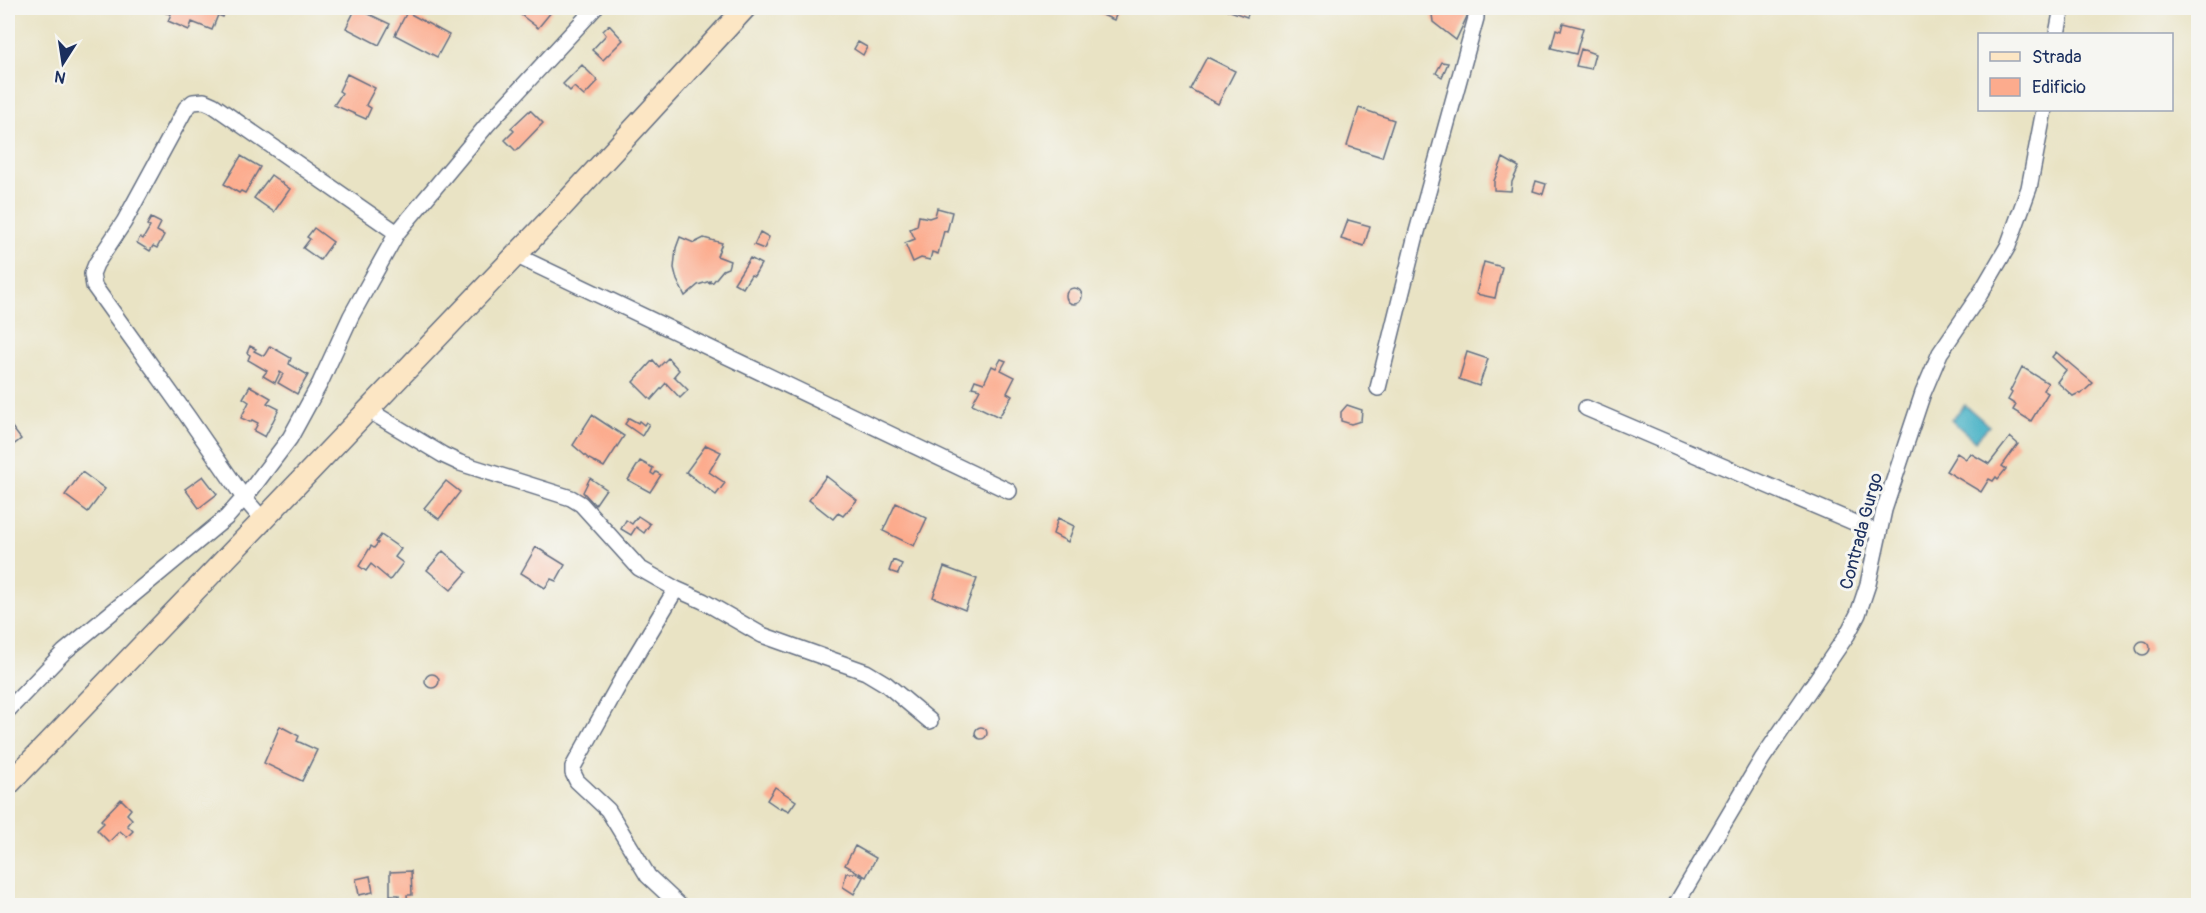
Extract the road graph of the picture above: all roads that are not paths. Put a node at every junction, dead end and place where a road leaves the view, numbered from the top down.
1 (596, 8) edge
2 (745, 8) edge
3 (1476, 8) edge
4 (2062, 8) edge
5 (2057, 33) edge
6 (2044, 111) edge
7 (397, 233) junction
8 (515, 255) junction
9 (1378, 388) dead end
10 (1586, 408) dead end
11 (368, 410) junction
12 (1010, 491) dead end
13 (244, 498) junction
14 (263, 520) junction
15 (1879, 533) junction
16 (676, 589) junction
17 (8, 710) edge
18 (930, 721) dead end
19 (8, 784) edge
20 (680, 906) edge
21 (1675, 906) edge

1 - 7 street
2 - 8 main road
3 - 9 street
4 - 5 street
6 - 15 street, Contrada Gurgo
7 - 13 street
7 - 13 street
8 - 11 main road
8 - 12 street
10 - 15 street
11 - 14 main road
11 - 16 street
13 - 14 street
13 - 17 street
14 - 19 main road
15 - 21 street, Contrada Gurgo
16 - 18 street
16 - 20 street

